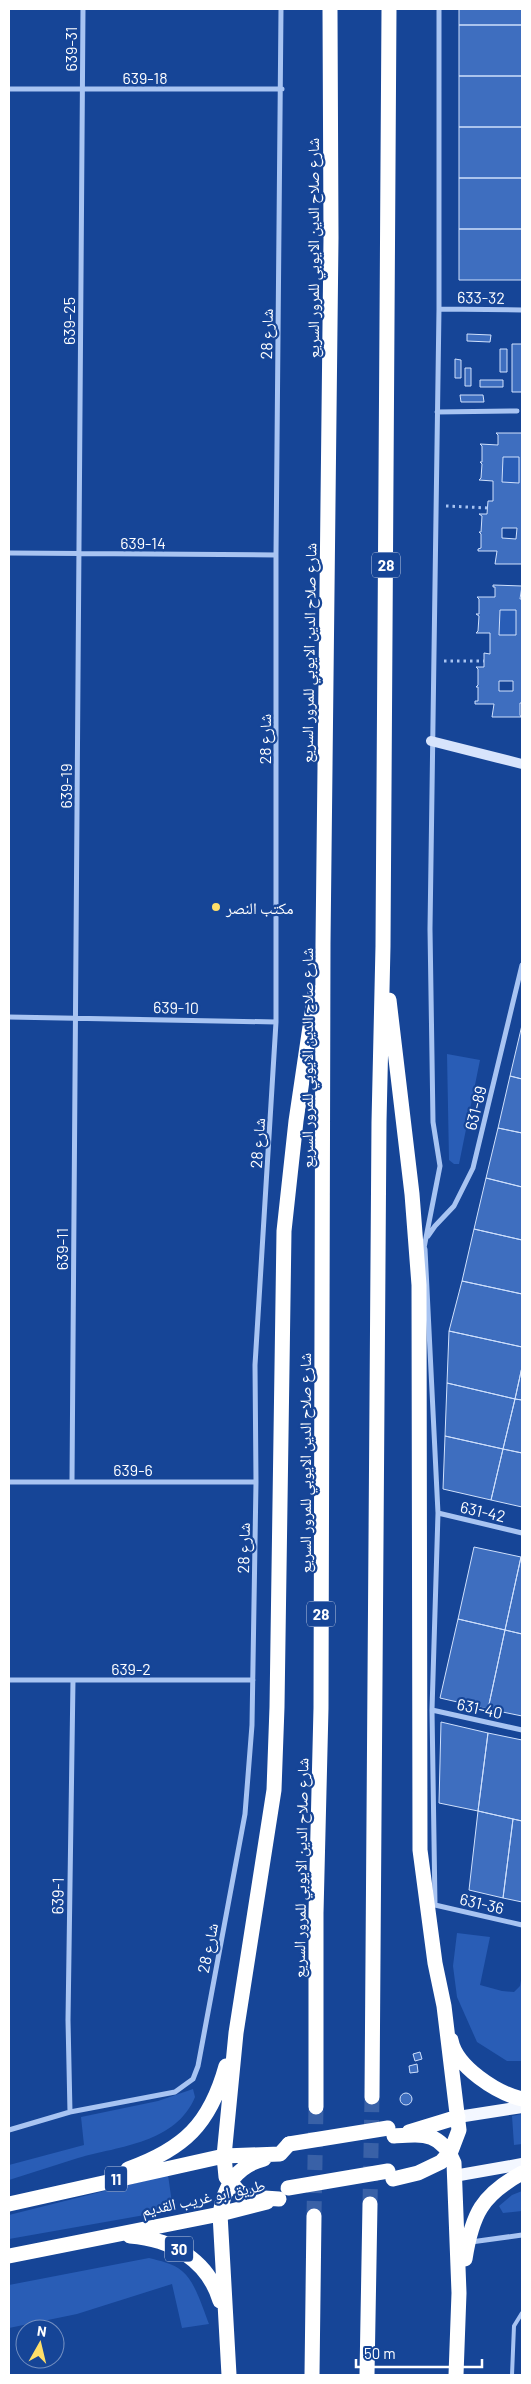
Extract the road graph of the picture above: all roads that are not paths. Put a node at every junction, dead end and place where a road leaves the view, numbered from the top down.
1 (83, 9) edge
2 (282, 9) edge
3 (330, 9) edge
4 (389, 9) edge
5 (439, 9) edge
6 (9, 89) edge
7 (82, 89) junction
8 (282, 90) junction
9 (439, 309) junction
10 (522, 310) edge
11 (517, 411) dead end
12 (437, 412) junction
13 (9, 553) edge
14 (79, 554) junction
15 (276, 555) junction
16 (431, 741) junction
17 (522, 764) edge
18 (323, 944) junction
19 (383, 946) junction
20 (522, 965) edge
21 (9, 1017) edge
22 (75, 1018) junction
23 (276, 1022) junction
24 (425, 1245) junction
25 (419, 1285) junction
26 (9, 1482) edge
27 (72, 1482) junction
28 (256, 1482) junction
29 (438, 1513) junction
30 (522, 1533) edge
31 (9, 1680) edge
32 (73, 1680) junction
33 (253, 1680) junction
34 (432, 1710) junction
35 (522, 1730) edge
36 (522, 1925) edge
37 (444, 2006) junction
38 (236, 2034) junction
39 (372, 2097) tunnel mouth
40 (522, 2099) edge
41 (522, 2106) edge
42 (316, 2107) tunnel mouth
43 (70, 2112) junction
44 (458, 2124) junction
45 (9, 2130) edge
46 (391, 2132) junction
47 (285, 2149) junction
48 (224, 2156) junction
49 (453, 2164) junction
50 (522, 2164) edge
51 (522, 2173) edge
52 (391, 2175) junction
53 (230, 2183) junction
54 (58, 2192) junction
55 (284, 2194) junction
56 (9, 2204) edge
57 (370, 2204) tunnel mouth
58 (220, 2214) junction
59 (314, 2216) tunnel mouth
60 (522, 2235) edge
61 (81, 2240) junction
62 (463, 2243) junction
63 (9, 2256) edge
64 (522, 2313) edge
65 (226, 2333) junction
66 (229, 2375) edge
67 (312, 2375) edge
68 (367, 2375) edge
69 (456, 2375) edge
70 (512, 2375) edge

1 - 7 street, 639-31
2 - 8 street, شارع 28
3 - 18 highway, شارع صلاح الدين الايوبي للمرور السريع / 28
4 - 19 highway, 28
5 - 9 street
6 - 7 street, 639-18
7 - 8 street, 639-18
7 - 14 street, 639-25
8 - 15 street, شارع 28
9 - 10 street, 633-32
9 - 12 street
11 - 12 street
12 - 16 street
13 - 14 street, 639-14
14 - 15 street, 639-14
14 - 22 street, 639-19
15 - 23 street, شارع 28
16 - 17 street
16 - 24 street
18 - 38 highway
18 - 42 highway, شارع صلاح الدين الايوبي للمرور السريع / 28
19 - 25 highway
19 - 39 highway, 28
20 - 24 street, 631-89
21 - 22 street, 639-10
22 - 23 street, 639-10
22 - 27 street, 639-11
23 - 28 street, شارع 28
24 - 25 street
24 - 29 street
25 - 37 highway
26 - 27 street, 639-6
27 - 28 street, 639-6
28 - 33 street, شارع 28
29 - 30 street, 631-42
29 - 34 street
31 - 32 street, 639-2
32 - 33 street, 639-2
32 - 43 street, 639-1
33 - 43 street, شارع 28
34 - 35 street, 631-40
34 - 36 street, 631-36
37 - 40 highway
37 - 44 highway
38 - 48 highway
38 - 54 highway
41 - 44 main road
43 - 45 street, شارع 28
44 - 46 highway, طريق ابو غريب القديم / 11
44 - 49 highway
46 - 47 highway, طريق ابو غريب القديم / 11, bridge
46 - 49 highway
47 - 48 highway, طريق ابو غريب القديم / 11
47 - 53 highway, 30
48 - 53 highway
48 - 54 highway, طريق ابو غريب القديم / 11
49 - 50 main road
49 - 52 highway, طريق ابو غريب القديم
49 - 52 highway
49 - 62 highway
51 - 62 highway
52 - 55 highway, طريق ابو غريب القديم, bridge
53 - 55 highway
53 - 58 highway, 30
54 - 56 highway, طريق ابو غريب القديم / 11
55 - 58 highway, طريق ابو غريب القديم
57 - 68 highway
58 - 61 highway, طريق ابو غريب القديم
58 - 65 highway, 30
59 - 67 highway
60 - 62 street
61 - 63 highway, طريق ابو غريب القديم
61 - 65 highway, 30
62 - 69 highway
64 - 70 lane
65 - 66 highway, 30

